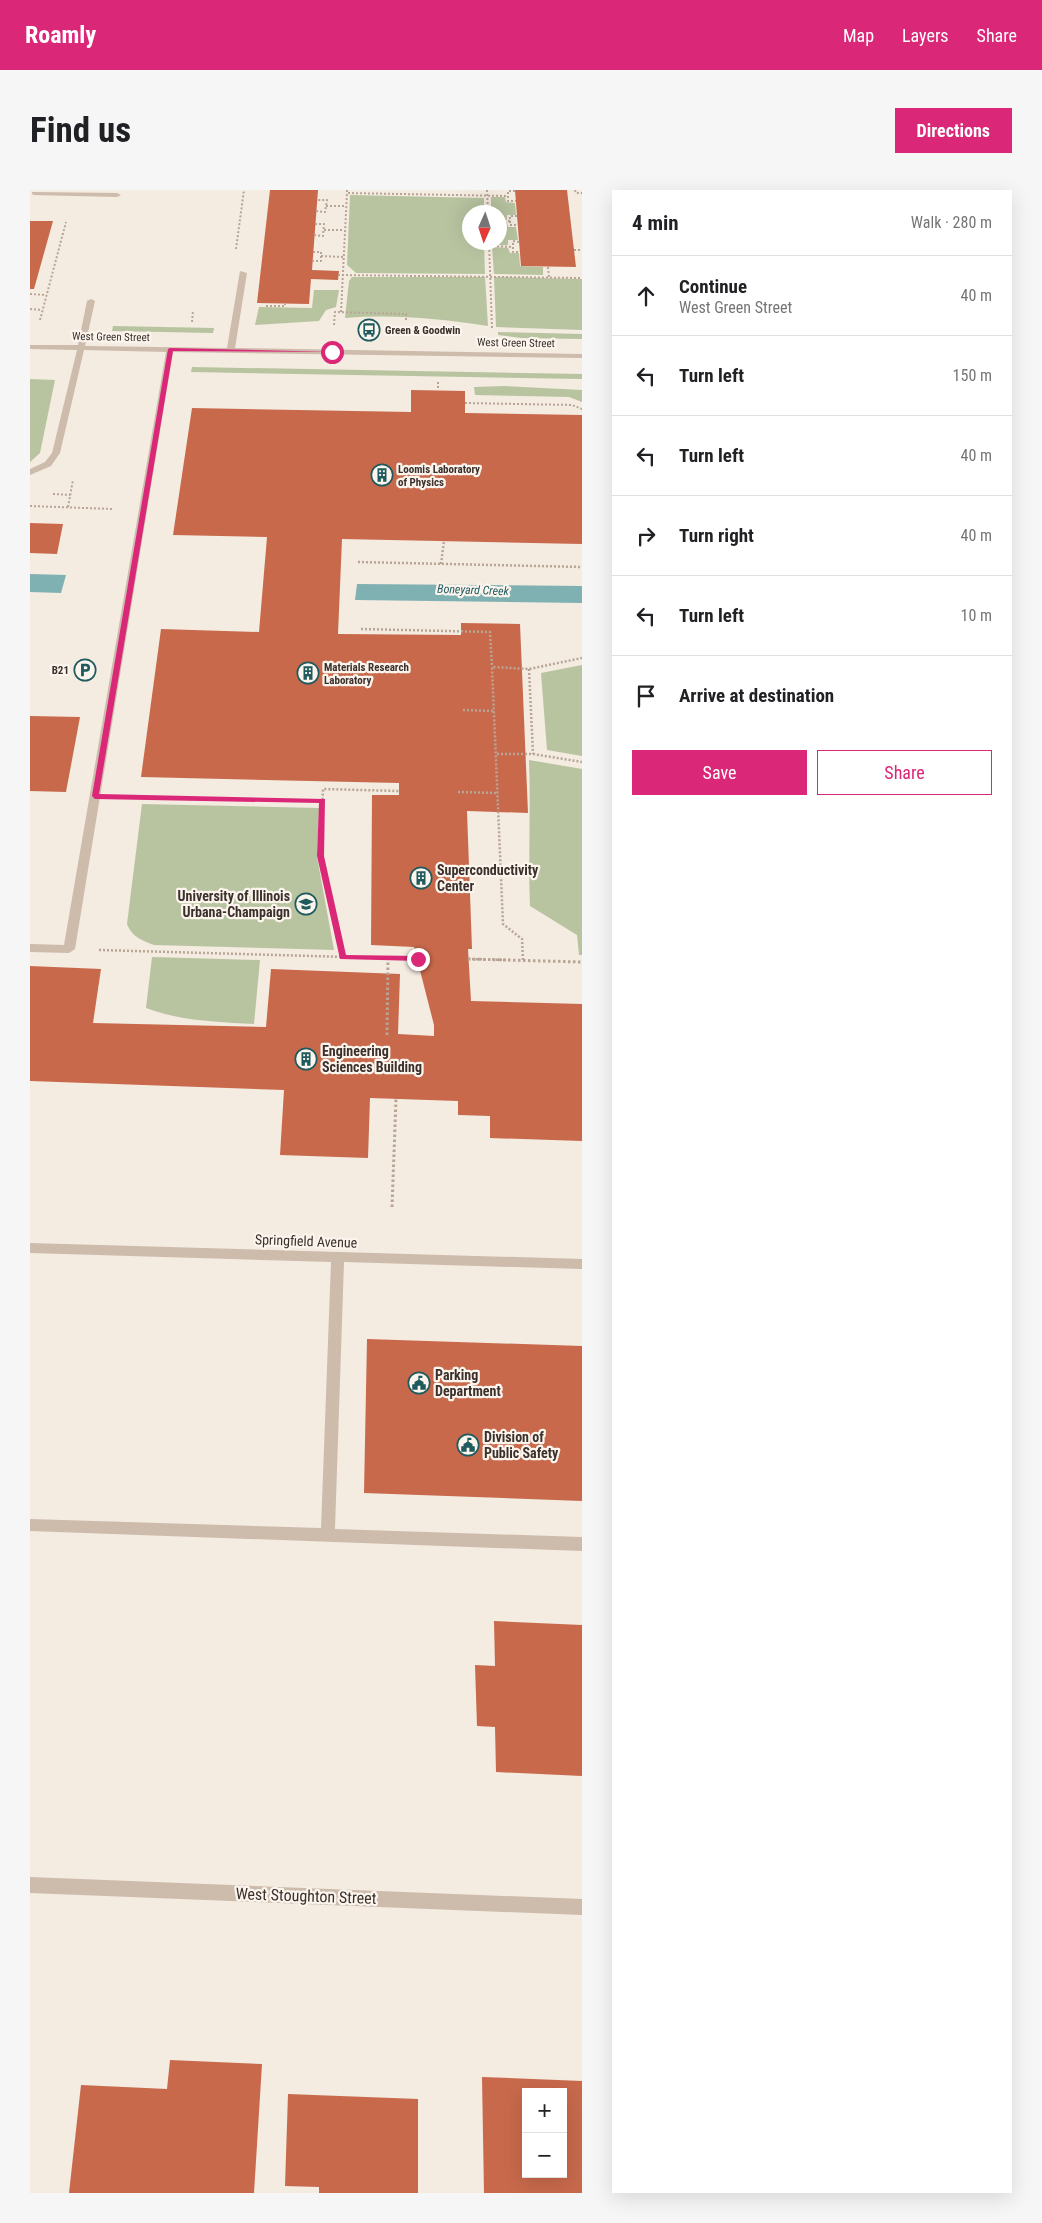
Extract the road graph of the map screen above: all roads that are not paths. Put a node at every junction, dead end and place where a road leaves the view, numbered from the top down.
1 (36, 192) edge
2 (117, 195) dead end
3 (30, 203) edge
4 (243, 273) dead end
5 (91, 301) dead end
6 (30, 347) edge
7 (82, 348) junction
8 (170, 349) junction
9 (231, 350) junction
10 (582, 356) edge
11 (30, 472) edge
12 (30, 948) edge
13 (30, 1248) edge
14 (338, 1256) junction
15 (582, 1264) edge
16 (30, 1525) edge
17 (328, 1535) junction
18 (582, 1544) edge
19 (30, 1885) edge
20 (582, 1908) edge

1 - 2 street
1 - 3 street
4 - 9 street
5 - 7 street
6 - 7 street, West Green Street
7 - 8 street, West Green Street
7 - 11 street
8 - 9 street, West Green Street
8 - 12 street
9 - 10 street, West Green Street
13 - 14 street, Springfield Avenue
14 - 15 street, Springfield Avenue
14 - 17 street
16 - 17 street
17 - 18 street
19 - 20 street, West Stoughton Street

